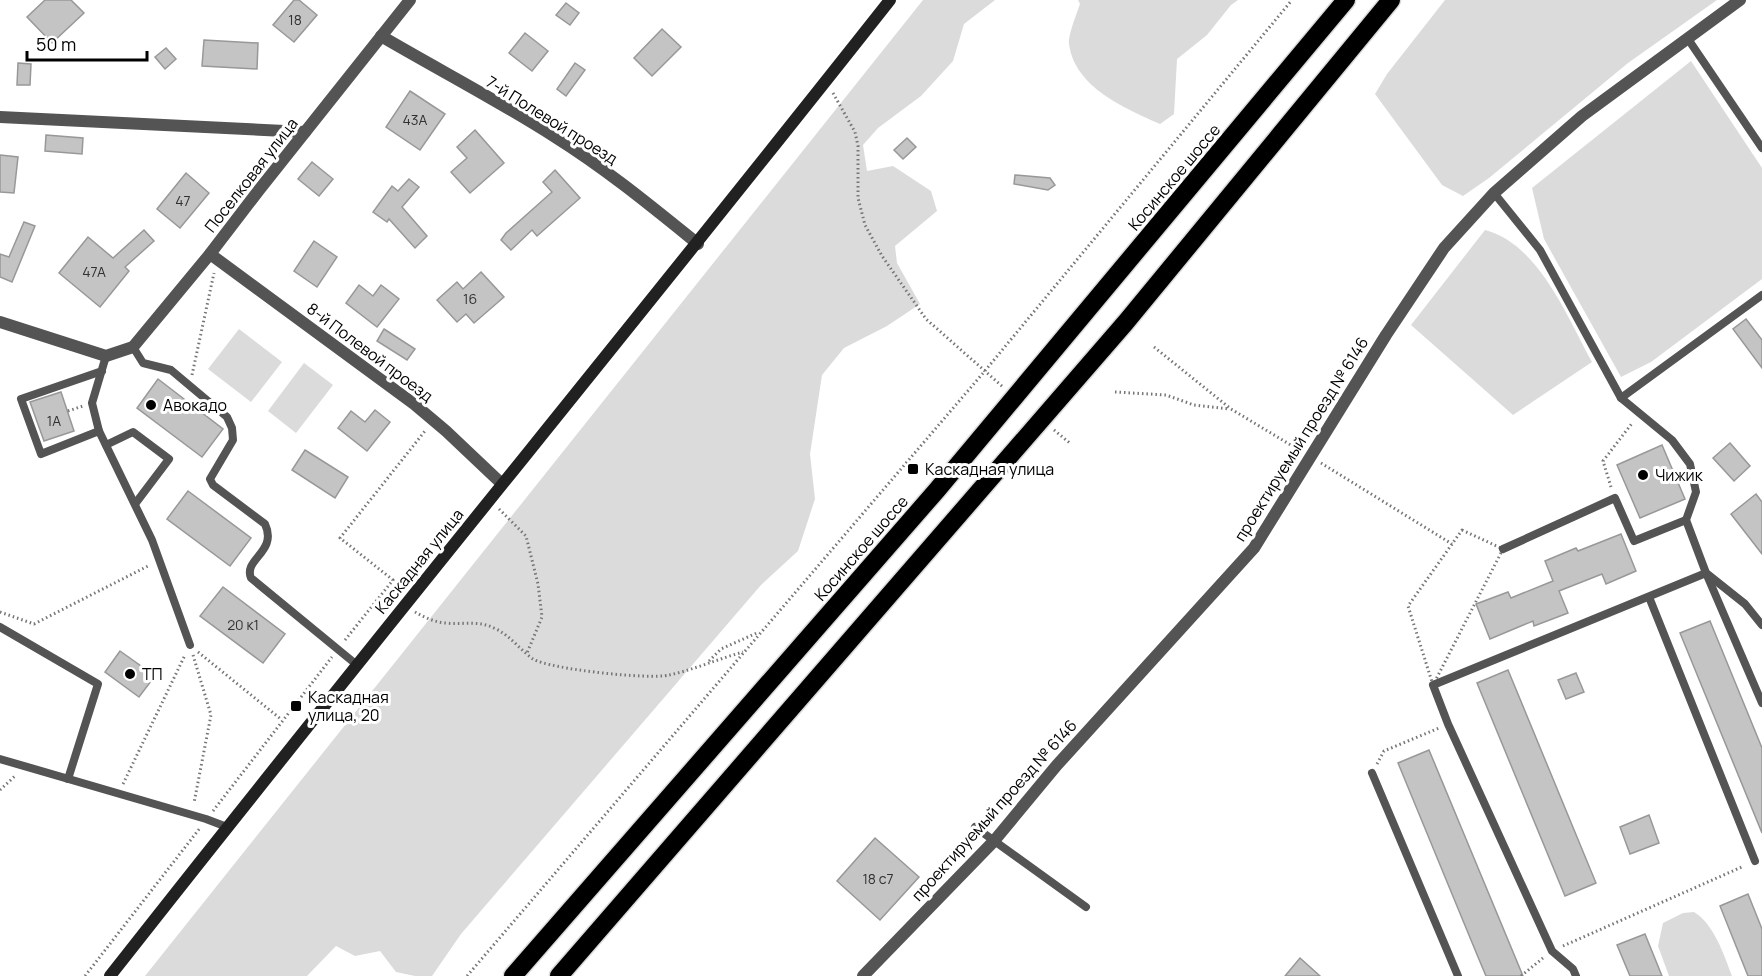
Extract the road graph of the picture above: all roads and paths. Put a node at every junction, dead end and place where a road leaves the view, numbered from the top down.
1 (410, 0) edge
2 (890, 0) edge
3 (1292, 0) edge
4 (1346, 0) edge
5 (1391, 0) edge
6 (1740, 0) edge
7 (381, 36) junction
8 (1688, 39) junction
9 (827, 80) junction
10 (0, 117) edge
11 (305, 132) junction
12 (1762, 148) edge
13 (1494, 193) junction
14 (698, 244) junction
15 (213, 257) junction
16 (1762, 295) edge
17 (0, 322) edge
18 (133, 347) junction
19 (1154, 347) dead end
20 (106, 356) junction
21 (102, 371) junction
22 (984, 372) junction
23 (190, 385) junction
24 (1115, 392) dead end
25 (1621, 398) junction
26 (1231, 410) junction
27 (1640, 414) junction
28 (434, 421) junction
29 (99, 431) junction
30 (106, 445) junction
31 (1303, 453) dead end
32 (1320, 463) dead end
33 (502, 484) junction
34 (1615, 498) junction
35 (135, 504) junction
36 (499, 508) dead end
37 (1686, 520) junction
38 (1452, 544) junction
39 (1503, 549) junction
40 (160, 560) junction
41 (1706, 573) junction
42 (1649, 597) junction
43 (0, 612) edge
44 (414, 612) dead end
45 (1762, 625) edge
46 (0, 627) edge
47 (761, 632) junction
48 (190, 645) junction
49 (338, 650) junction
50 (744, 651) junction
51 (527, 653) junction
52 (707, 663) junction
53 (357, 665) junction
54 (1433, 685) junction
55 (1762, 703) edge
56 (282, 720) junction
57 (1448, 724) junction
58 (0, 759) edge
59 (25, 766) junction
60 (1372, 773) joint
61 (68, 779) junction
62 (0, 789) edge
63 (118, 794) junction
64 (192, 815) junction
65 (206, 819) junction
66 (227, 827) junction
67 (975, 827) dead end
68 (994, 841) junction
69 (1755, 861) joint
70 (1086, 907) dead end
71 (1552, 951) junction
72 (85, 976) edge
73 (110, 976) edge
74 (466, 976) edge
75 (513, 976) edge
76 (559, 976) edge
77 (864, 976) edge
78 (1458, 976) edge
79 (1521, 976) edge
80 (1576, 976) edge

1 - 7 street, Поселковая улица
2 - 9 street, Каскадная улица
3 - 22 path
4 - 75 highway, Косинское шоссе
5 - 76 highway
6 - 8 street, проектируемый проезд № 6146
7 - 11 street, Поселковая улица
7 - 14 street, 7-й Полевой проезд
8 - 12 lane
8 - 13 street, проектируемый проезд № 6146
9 - 14 street, Каскадная улица
9 - 22 path
10 - 11 street
11 - 15 street, Поселковая улица
13 - 25 lane
13 - 68 street, проектируемый проезд № 6146
14 - 33 street, Каскадная улица
15 - 18 street, Поселковая улица
15 - 23 path
15 - 28 street, 8-й Полевой проезд
16 - 25 lane
17 - 20 street
18 - 20 street
18 - 23 lane
19 - 26 path
20 - 21 lane
21 - 29 lane
21 - 29 lane
22 - 47 path
23 - 49 lane
24 - 26 path
25 - 27 lane
26 - 31 path
27 - 34 path
27 - 37 lane
28 - 33 street, 8-й Полевой проезд
28 - 49 path
29 - 30 lane
30 - 35 lane
30 - 35 lane
32 - 38 path
33 - 53 street, Каскадная улица
34 - 37 lane
34 - 39 lane
35 - 40 lane
36 - 51 path
37 - 41 lane
38 - 39 path
38 - 54 path
39 - 54 path
40 - 43 path
40 - 48 lane
41 - 42 lane
41 - 45 lane
41 - 55 lane
42 - 54 lane
42 - 69 lane
44 - 51 path
46 - 61 lane
47 - 50 path
47 - 52 path
48 - 56 path
48 - 63 path
48 - 64 path
49 - 53 lane
49 - 56 path
50 - 52 path
50 - 74 path
51 - 52 path
53 - 66 street, Каскадная улица
54 - 57 lane
56 - 65 path
57 - 60 path
57 - 71 lane
58 - 59 lane
59 - 61 lane
59 - 62 path
60 - 78 lane
61 - 63 lane
63 - 64 lane
64 - 65 lane
65 - 66 lane
65 - 72 path
66 - 73 street, Каскадная улица
67 - 68 lane
68 - 70 lane
68 - 77 street, проектируемый проезд № 6146
69 - 71 path
71 - 79 path
71 - 80 lane

